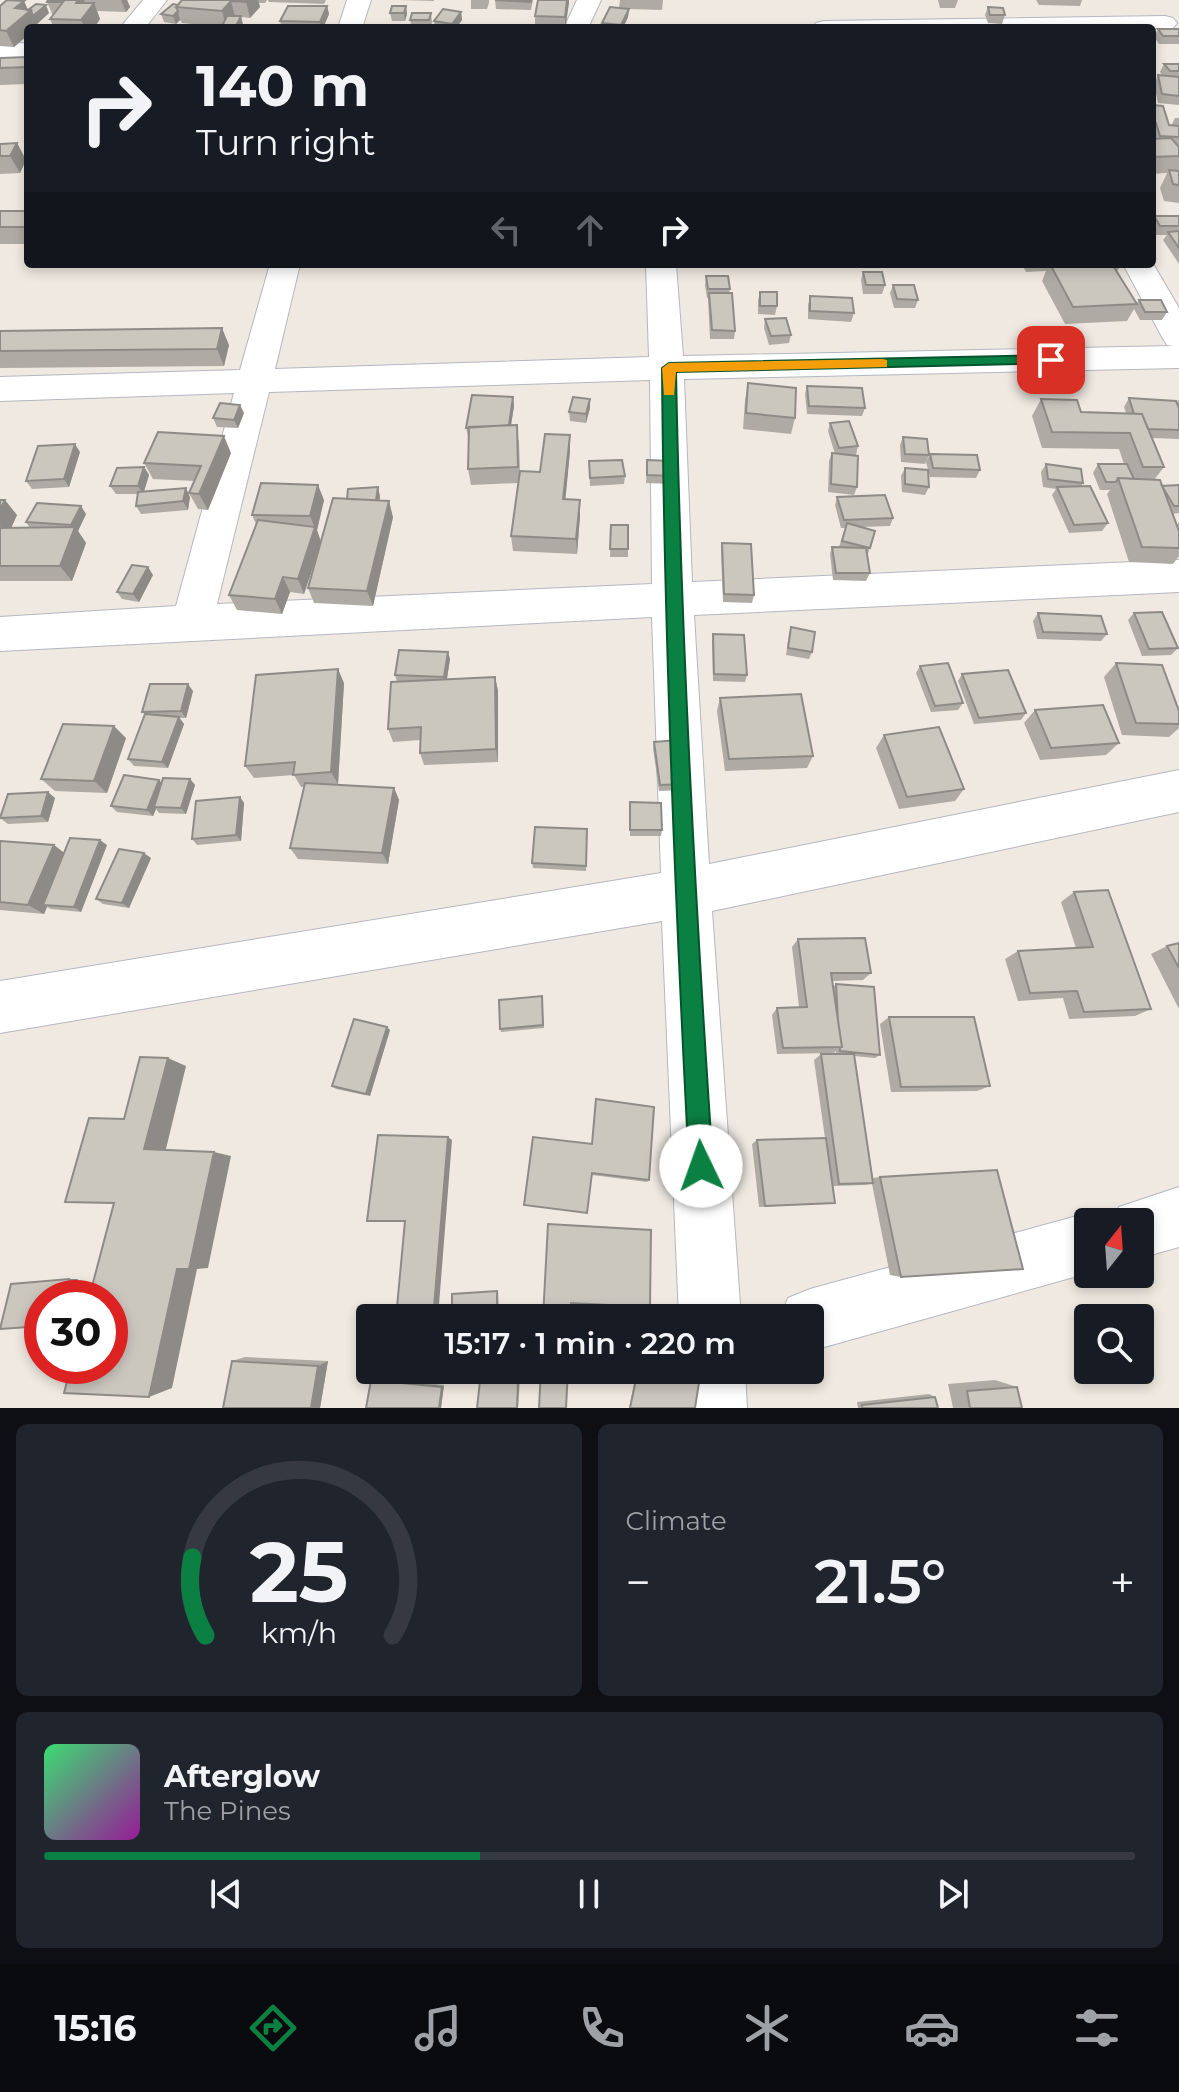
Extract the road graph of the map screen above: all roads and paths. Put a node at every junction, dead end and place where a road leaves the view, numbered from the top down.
1 (155, 0) edge
2 (359, 0) edge
3 (589, 0) edge
4 (996, 0) edge
5 (1149, 0) edge
6 (135, 24) edge
7 (351, 24) edge
8 (578, 24) edge
9 (1007, 24) edge
10 (1172, 33) edge
11 (24, 50) edge
12 (0, 51) edge
13 (284, 268) edge
14 (661, 268) edge
15 (1142, 268) edge
16 (1167, 292) edge
17 (1179, 337) edge
18 (1179, 357) edge
19 (669, 368) junction
20 (256, 383) junction
21 (0, 389) edge
22 (1179, 576) edge
23 (672, 599) junction
24 (192, 622) junction
25 (0, 634) edge
26 (1179, 791) edge
27 (685, 893) junction
28 (0, 1007) edge
29 (1179, 1217) edge
30 (1154, 1224) edge
31 (1074, 1247) edge
32 (709, 1304) edge
33 (824, 1316) edge
34 (714, 1384) edge
35 (715, 1408) edge

1 - 6 street
2 - 7 street
3 - 8 street
4 - 9 street
5 - 10 street
11 - 12 street
13 - 20 street
14 - 19 street
15 - 16 street
16 - 17 street
18 - 19 street
19 - 20 street
19 - 23 street
20 - 21 street
20 - 24 street
22 - 23 street
23 - 24 street
23 - 27 street
24 - 25 street
26 - 27 street
27 - 28 street
27 - 32 street
29 - 30 street
31 - 33 street
34 - 35 street

